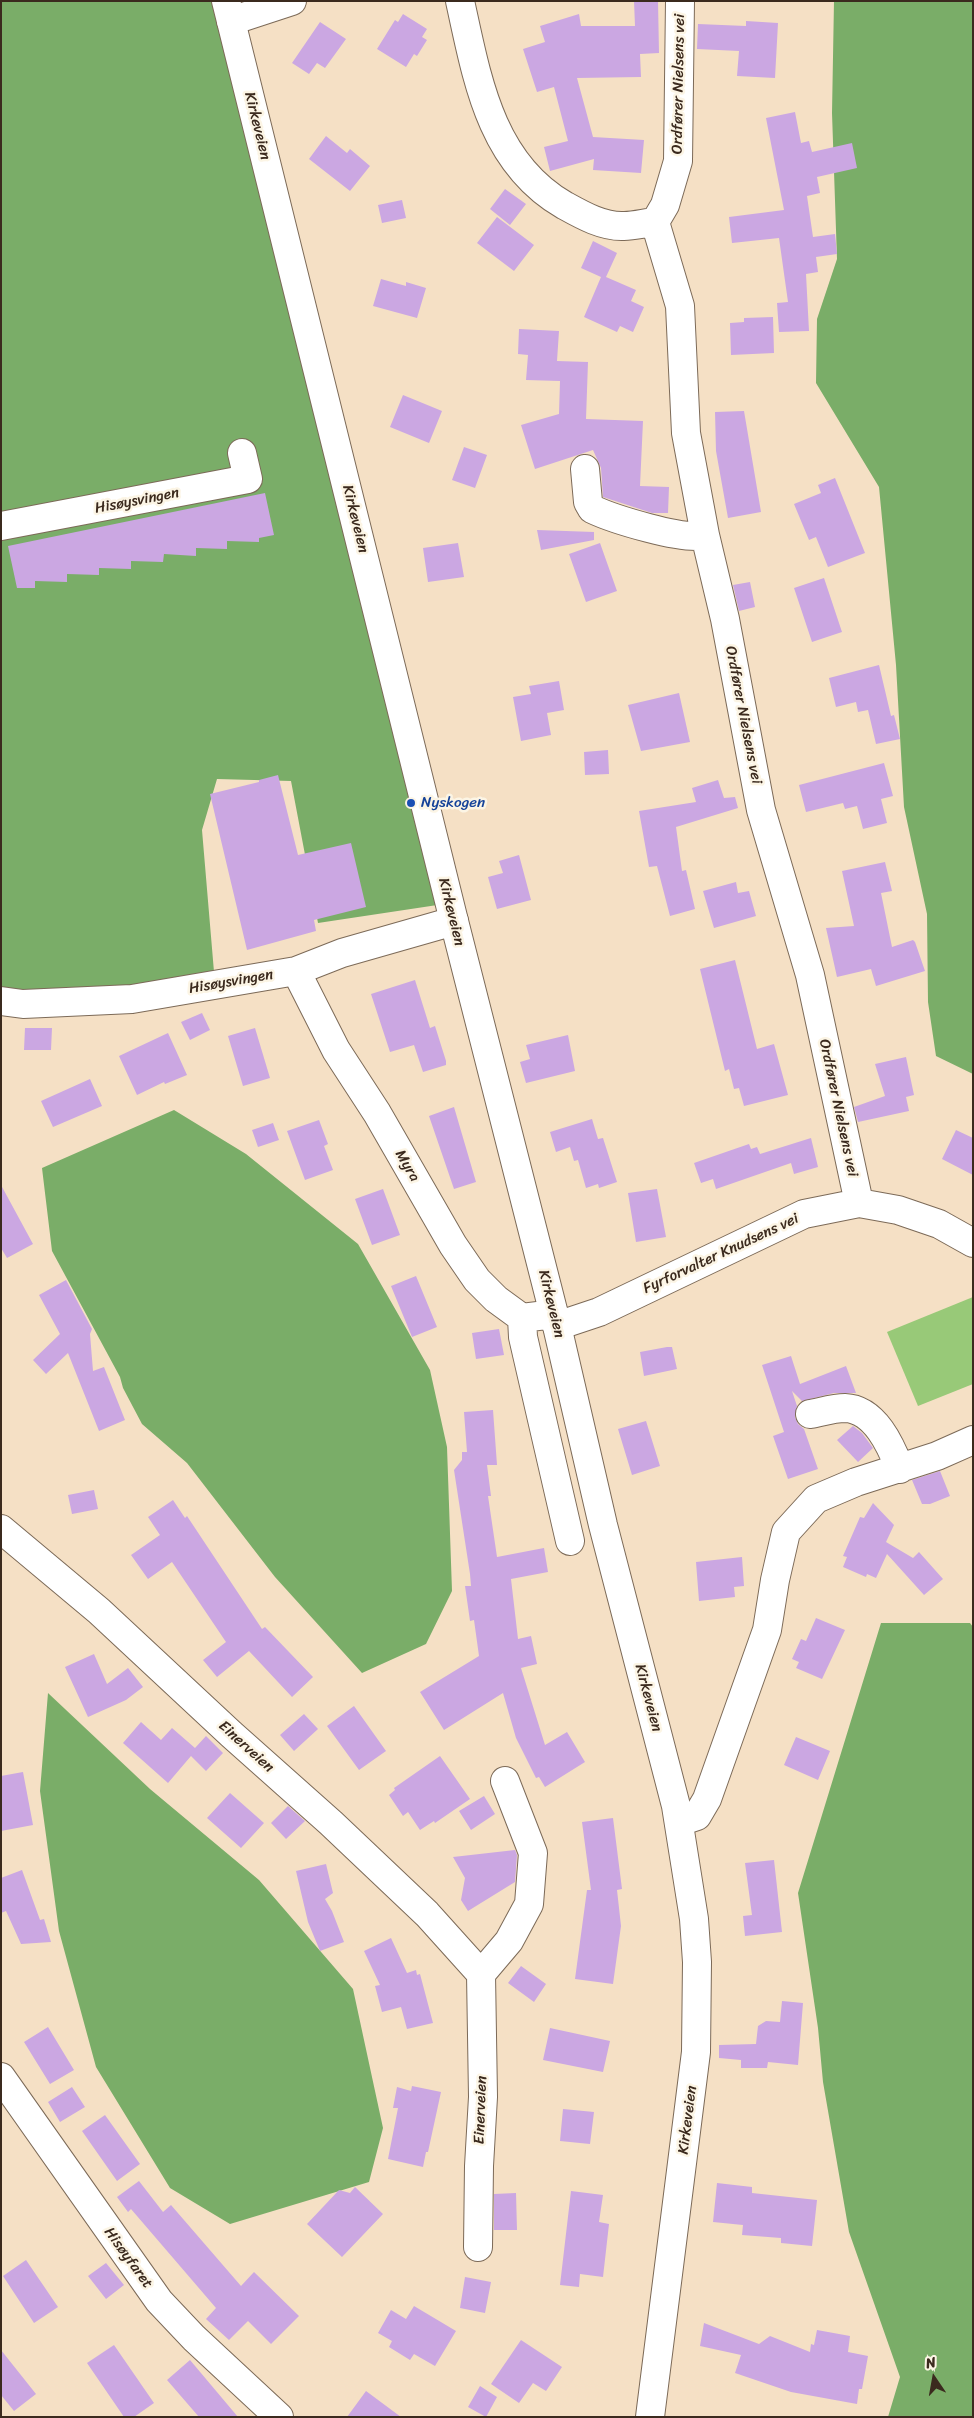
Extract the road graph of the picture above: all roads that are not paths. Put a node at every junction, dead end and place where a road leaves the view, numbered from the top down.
1 (292, 1) edge
2 (460, 1) edge
3 (680, 1) edge
4 (228, 11) edge
5 (654, 222) junction
6 (242, 454) dead end
7 (585, 469) dead end
8 (1, 526) edge
9 (705, 535) junction
10 (454, 921) junction
11 (296, 970) junction
12 (1, 1001) edge
13 (859, 1203) junction
14 (973, 1243) edge
15 (522, 1318) junction
16 (555, 1320) junction
17 (810, 1414) dead end
18 (973, 1440) edge
19 (900, 1470) junction
20 (1, 1529) edge
21 (570, 1541) dead end
22 (505, 1782) dead end
23 (679, 1822) junction
24 (481, 1974) junction
25 (1, 2077) edge
26 (478, 2247) dead end
27 (279, 2417) edge
28 (650, 2417) edge

1 - 4 street
2 - 5 street
3 - 5 street, Ordfører Nielsens vei
4 - 10 street, Kirkeveien
5 - 9 street, Ordfører Nielsens vei
6 - 8 street, Hisøysvingen
7 - 9 street
9 - 13 street, Ordfører Nielsens vei
10 - 11 street, Hisøysvingen
10 - 16 street, Kirkeveien
11 - 12 street, Hisøysvingen
11 - 15 street, Myra
13 - 14 street, Fyrforvalter Knudsens vei
13 - 16 street, Fyrforvalter Knudsens vei
15 - 16 street
15 - 21 street
16 - 23 street, Kirkeveien
17 - 19 street
18 - 19 street
19 - 23 street
20 - 24 street, Einerveien
22 - 24 street
23 - 28 street, Kirkeveien
24 - 26 street, Einerveien
25 - 27 street, Hisøyfaret

